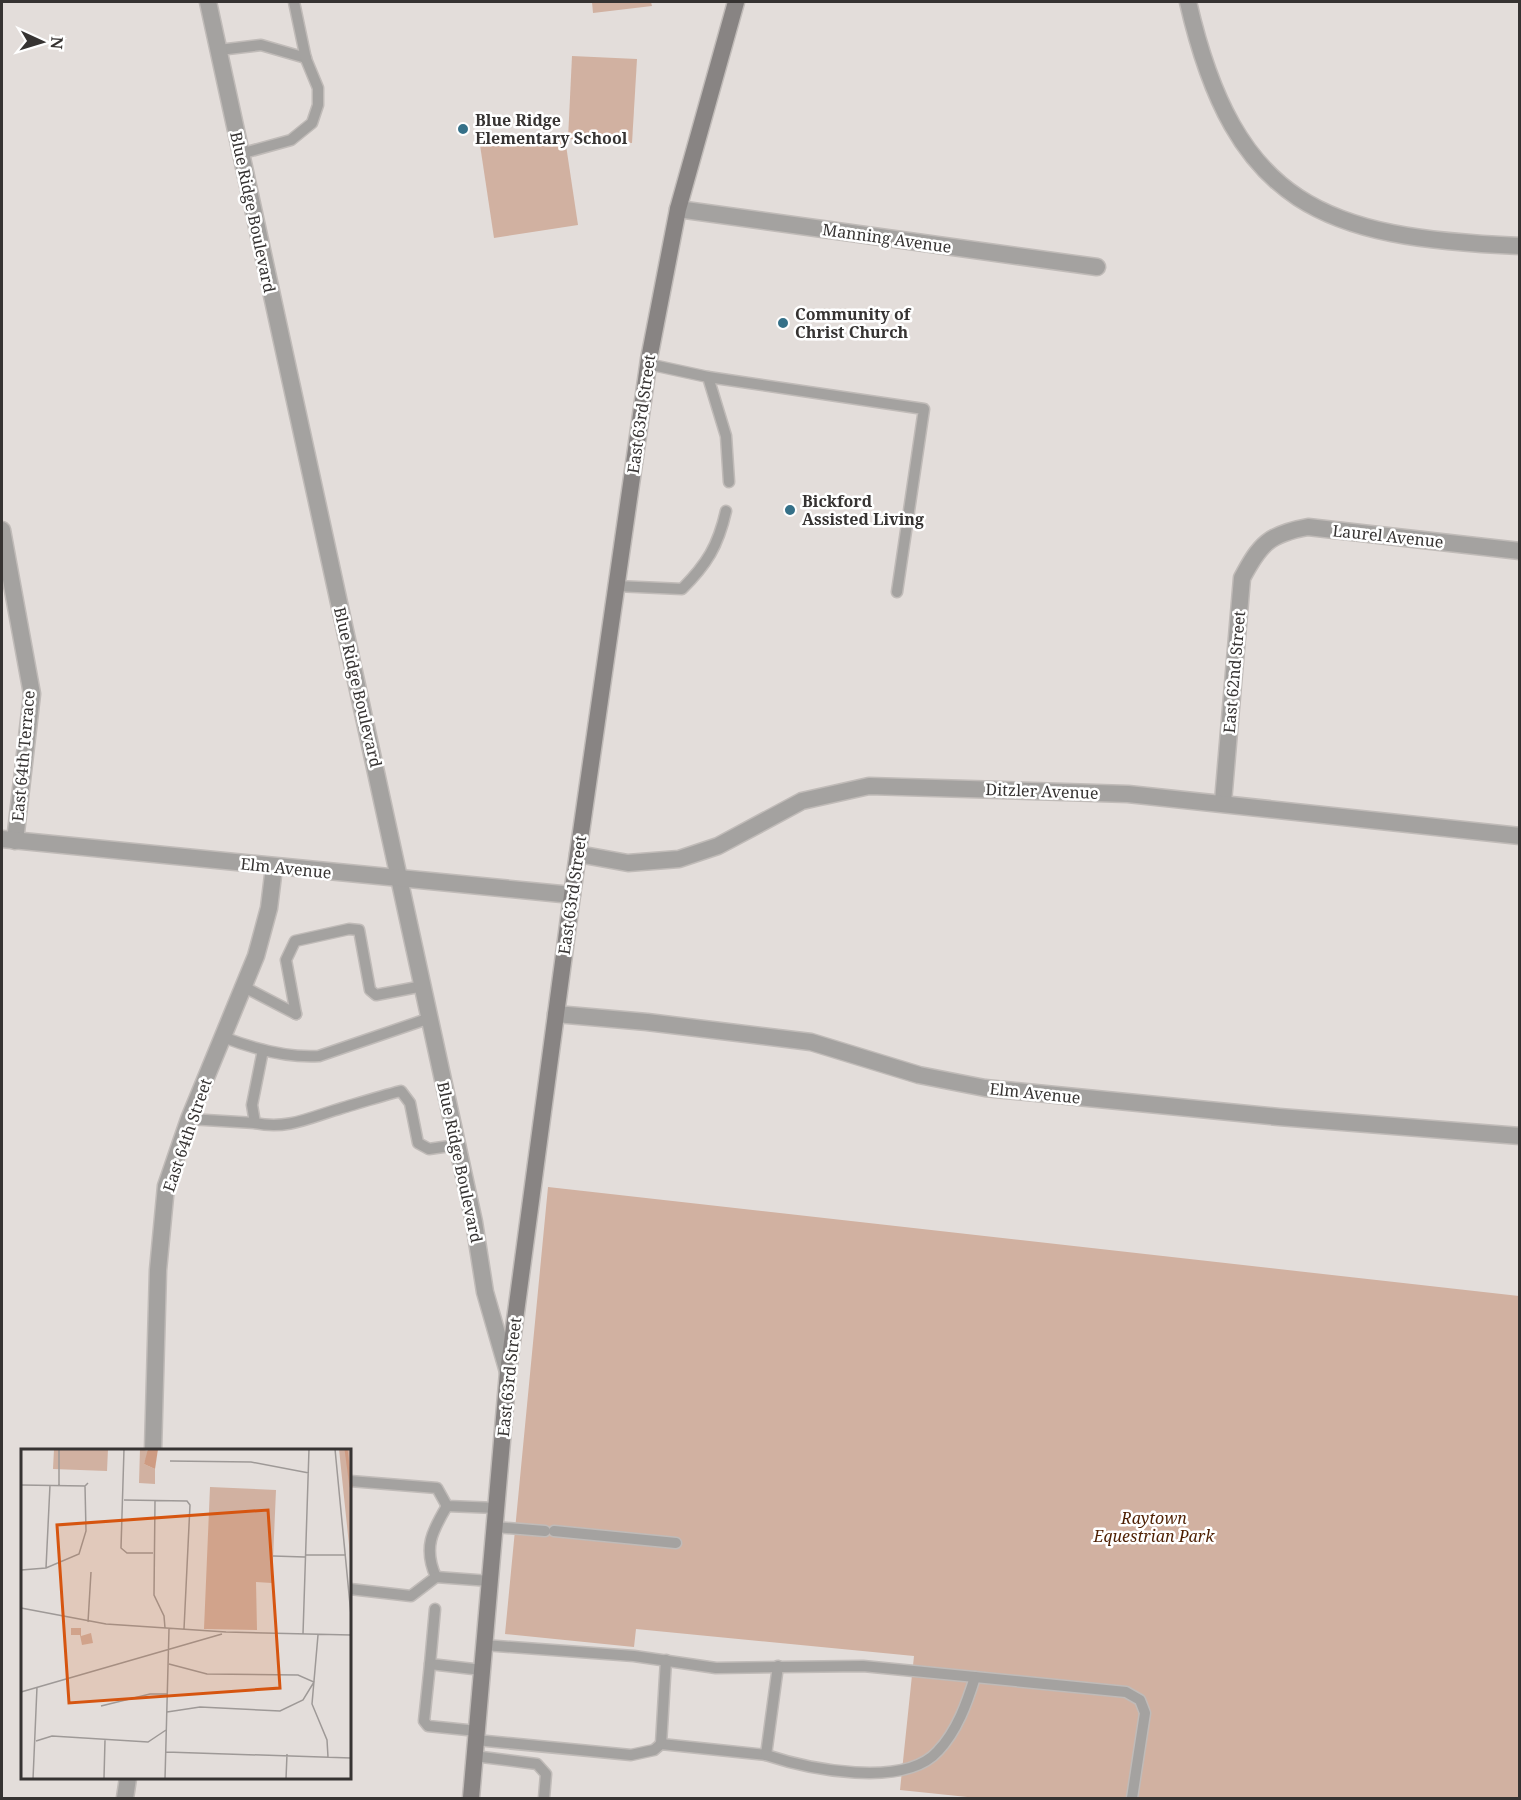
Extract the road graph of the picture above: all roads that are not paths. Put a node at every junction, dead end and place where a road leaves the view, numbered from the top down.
1 (208, 2) edge
2 (294, 2) edge
3 (736, 2) edge
4 (1188, 2) edge
5 (219, 50) junction
6 (306, 58) junction
7 (240, 154) junction
8 (678, 209) junction
9 (1520, 246) edge
10 (1097, 267) dead end
11 (648, 364) junction
12 (708, 377) junction
13 (729, 482) dead end
14 (726, 511) dead end
15 (2, 530) edge
16 (1261, 547) joint
17 (1520, 551) edge
18 (616, 586) junction
19 (897, 591) dead end
20 (1223, 802) junction
21 (1520, 836) edge
22 (8, 840) edge
23 (578, 854) junction
24 (274, 867) junction
25 (400, 880) junction
26 (572, 895) junction
27 (423, 986) junction
28 (244, 987) junction
29 (556, 1014) junction
30 (430, 1018) junction
31 (223, 1037) junction
32 (263, 1050) junction
33 (189, 1119) junction
34 (255, 1123) junction
35 (1520, 1136) edge
36 (457, 1145) junction
37 (508, 1372) junction
38 (153, 1449) edge
39 (351, 1481) edge
40 (447, 1506) junction
41 (497, 1508) junction
42 (495, 1527) junction
43 (676, 1543) dead end
44 (436, 1577) junction
45 (490, 1581) junction
46 (351, 1589) edge
47 (435, 1609) dead end
48 (484, 1645) junction
49 (666, 1660) junction
50 (430, 1664) junction
51 (778, 1666) junction
52 (482, 1670) junction
53 (975, 1677) junction
54 (476, 1743) junction
55 (661, 1744) junction
56 (766, 1755) junction
57 (128, 1779) edge
58 (125, 1798) edge
59 (471, 1798) edge
60 (544, 1798) edge
61 (1132, 1798) edge

1 - 5 street, Blue Ridge Boulevard
2 - 6 lane
3 - 8 main road, East 63rd Street
4 - 9 street
5 - 6 lane
5 - 7 street, Blue Ridge Boulevard
6 - 7 lane
7 - 25 street, Blue Ridge Boulevard
8 - 10 street, Manning Avenue
8 - 11 main road, East 63rd Street
11 - 12 lane
11 - 18 main road, East 63rd Street
12 - 13 lane
12 - 19 lane
14 - 18 lane
15 - 22 street, East 64th Terrace
16 - 17 street, Laurel Avenue
16 - 20 street, East 62nd Street
18 - 23 main road, East 63rd Street
20 - 21 street, Ditzler Avenue
20 - 23 street, Ditzler Avenue
22 - 24 street, Elm Avenue
23 - 26 main road, East 63rd Street
24 - 25 street, Elm Avenue
24 - 28 street, East 64th Street
25 - 26 street, Elm Avenue
25 - 27 street, Blue Ridge Boulevard
26 - 29 main road, East 63rd Street
27 - 28 lane
27 - 30 street, Blue Ridge Boulevard
28 - 31 street, East 64th Street
29 - 35 street, Elm Avenue
29 - 37 main road, East 63rd Street
30 - 32 lane
30 - 36 street, Blue Ridge Boulevard
31 - 32 lane
31 - 33 street, East 64th Street
32 - 34 lane
33 - 34 lane
33 - 38 street, East 64th Street
34 - 36 lane
36 - 37 street, Blue Ridge Boulevard
37 - 41 main road, East 63rd Street
39 - 40 lane
40 - 41 lane
40 - 44 lane
41 - 42 main road, East 63rd Street
42 - 43 lane
42 - 45 main road, East 63rd Street
44 - 45 lane
44 - 46 lane
45 - 48 main road, East 63rd Street
47 - 50 lane
48 - 49 lane
48 - 52 main road, East 63rd Street
49 - 51 lane
49 - 55 lane
50 - 52 lane
50 - 54 lane
51 - 53 lane
51 - 56 lane
52 - 54 main road, East 63rd Street
53 - 56 lane
53 - 61 lane
54 - 55 lane
54 - 59 main road, East 63rd Street
54 - 60 lane
55 - 56 lane
57 - 58 street

